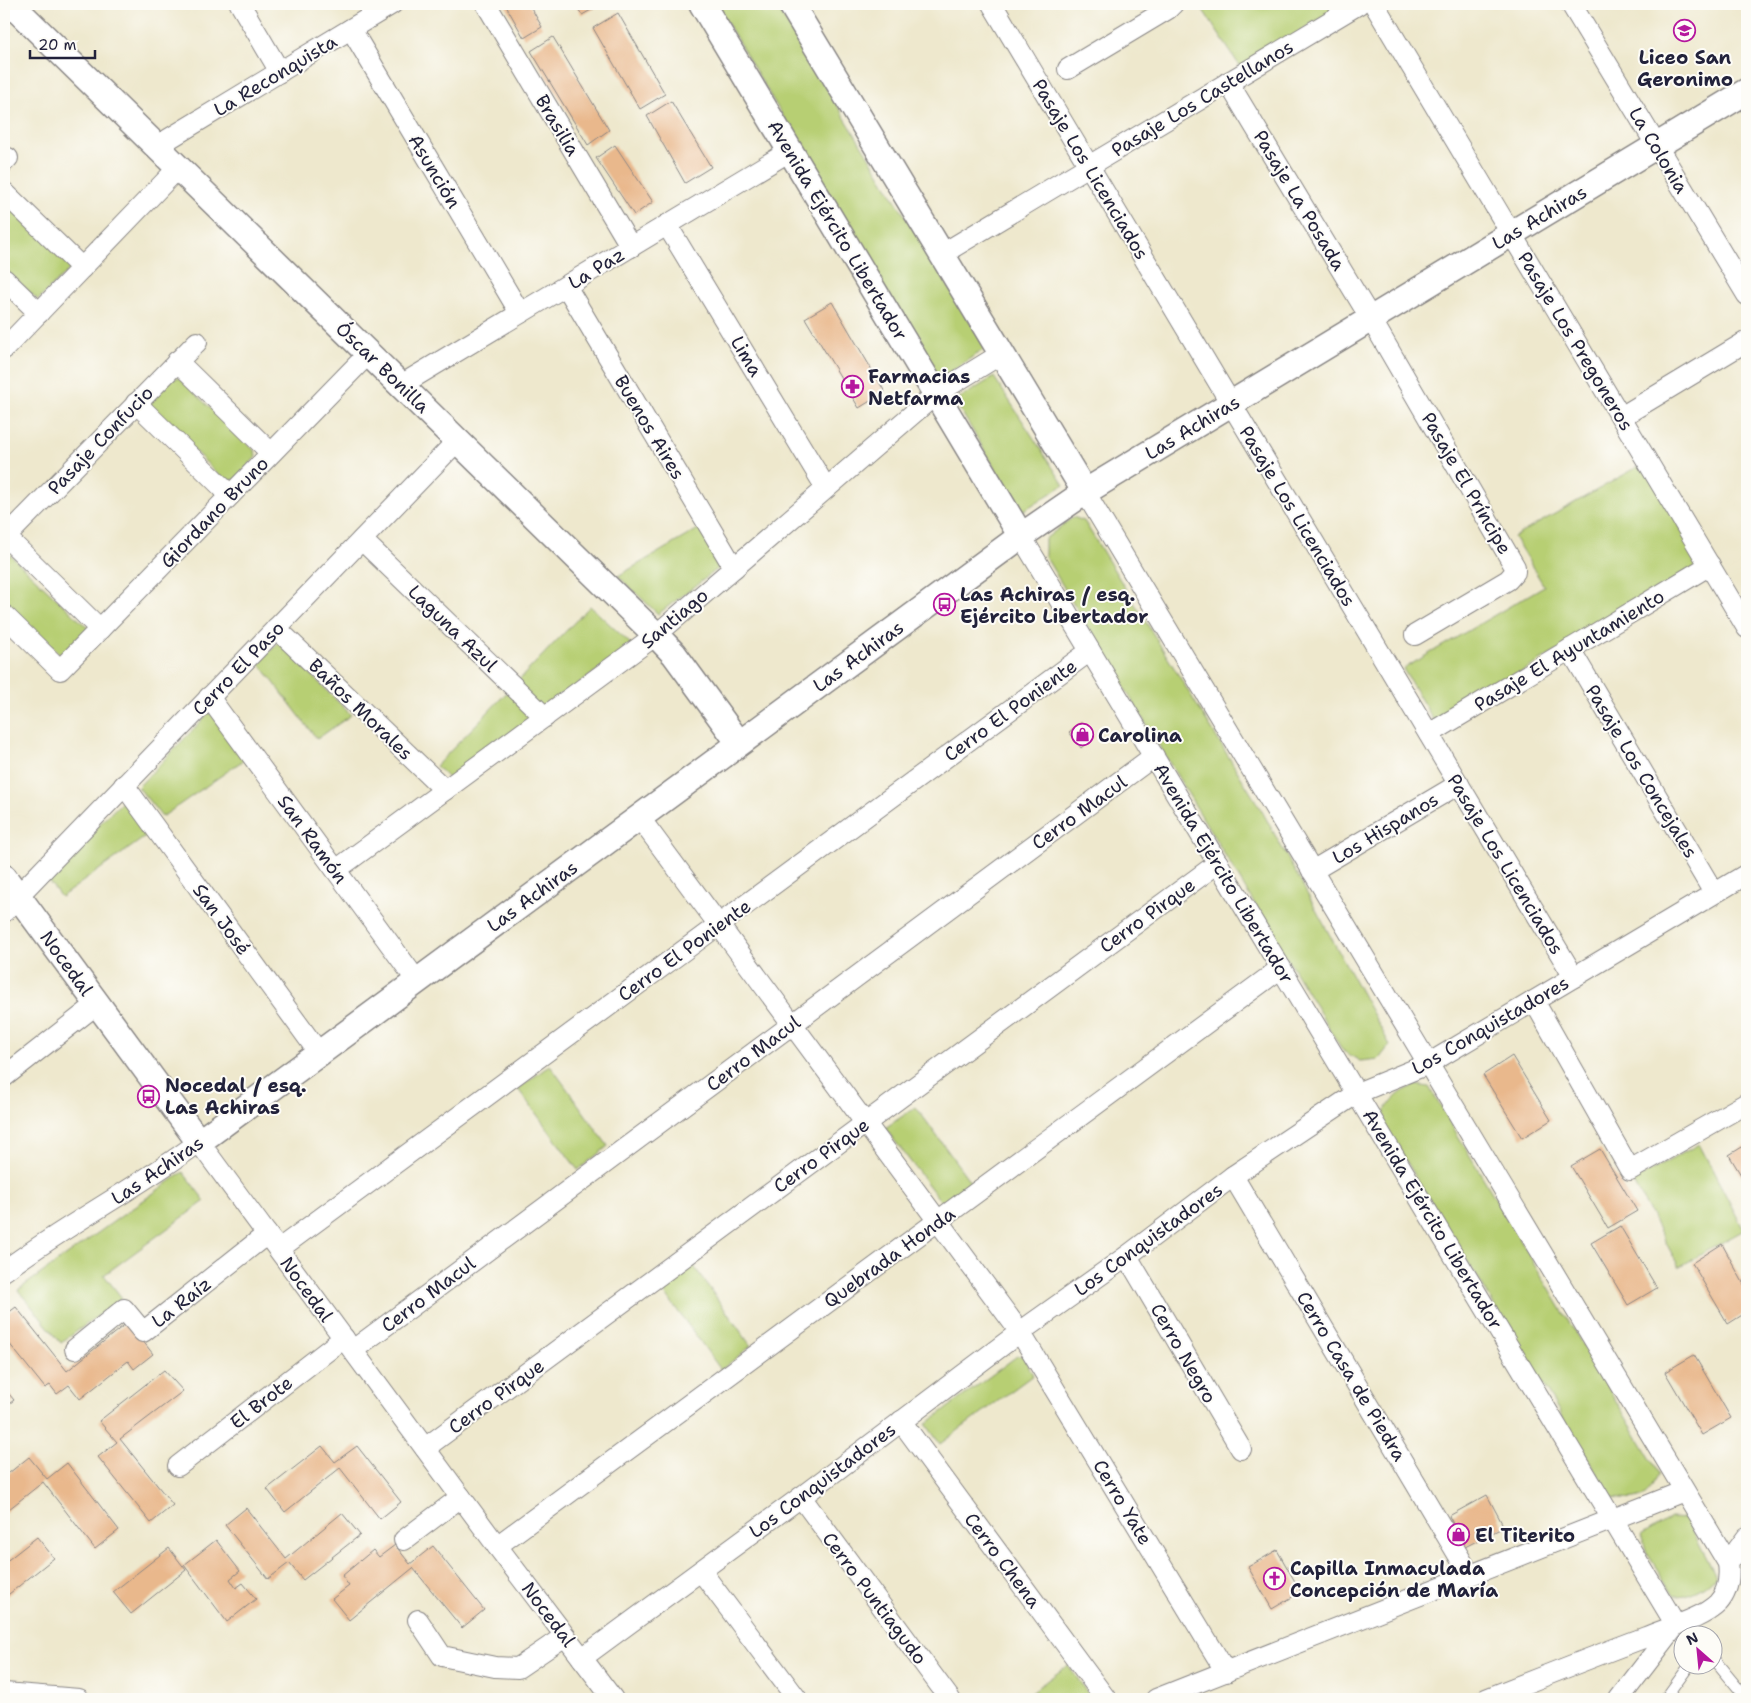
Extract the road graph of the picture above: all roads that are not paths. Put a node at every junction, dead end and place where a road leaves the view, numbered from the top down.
1 (11, 4) edge
2 (240, 4) edge
3 (486, 4) edge
4 (702, 4) edge
5 (791, 4) edge
6 (992, 4) edge
7 (1173, 4) edge
8 (1359, 4) edge
9 (1374, 4) edge
10 (1571, 4) edge
11 (386, 5) edge
12 (351, 29) junction
13 (1068, 69) dead end
14 (280, 72) junction
15 (1228, 82) junction
16 (1747, 90) edge
17 (1656, 145) junction
18 (157, 146) junction
19 (790, 151) junction
20 (1089, 166) junction
21 (179, 167) junction
22 (4, 192) edge
23 (667, 225) junction
24 (1512, 233) junction
25 (631, 247) junction
26 (942, 254) junction
27 (82, 268) junction
28 (4, 279) edge
29 (566, 286) junction
30 (1747, 295) edge
31 (39, 313) junction
32 (520, 313) junction
33 (1371, 318) junction
34 (1747, 341) edge
35 (197, 342) dead end
36 (4, 349) edge
37 (369, 353) junction
38 (1001, 354) junction
39 (177, 361) junction
40 (401, 385) junction
41 (936, 394) junction
42 (136, 403) junction
43 (1231, 403) junction
44 (1621, 417) junction
45 (458, 440) junction
46 (271, 453) junction
47 (826, 488) junction
48 (1085, 492) junction
49 (230, 495) junction
50 (1021, 536) junction
51 (5, 538) edge
52 (362, 540) junction
53 (1710, 565) junction
54 (734, 568) junction
55 (4, 615) edge
56 (276, 628) junction
57 (1747, 628) edge
58 (100, 629) junction
59 (1415, 635) dead end
60 (656, 636) junction
61 (1570, 649) junction
62 (1090, 651) junction
63 (210, 697) junction
64 (545, 717) junction
65 (1428, 734) junction
66 (739, 743) junction
67 (1154, 756) junction
68 (1459, 784) junction
69 (124, 785) junction
70 (445, 790) junction
71 (640, 817) junction
72 (1218, 863) junction
73 (336, 870) junction
74 (1312, 871) junction
75 (1747, 874) edge
76 (1714, 893) junction
77 (8, 895) edge
78 (719, 924) junction
79 (1281, 968) junction
80 (1574, 977) junction
81 (417, 981) junction
82 (1534, 1001) junction
83 (97, 1004) junction
84 (793, 1024) junction
85 (319, 1053) junction
86 (1428, 1064) junction
87 (4, 1077) edge
88 (1357, 1093) junction
89 (1747, 1103) edge
90 (866, 1122) junction
91 (199, 1142) junction
92 (1233, 1176) junction
93 (939, 1220) junction
94 (273, 1242) junction
95 (1127, 1256) junction
96 (4, 1271) edge
97 (1020, 1332) junction
98 (348, 1344) junction
99 (75, 1349) dead end
100 (900, 1421) junction
101 (425, 1448) junction
102 (1241, 1449) dead end
103 (178, 1466) dead end
104 (1684, 1491) junction
105 (461, 1497) junction
106 (801, 1497) junction
107 (1613, 1519) junction
108 (1747, 1537) edge
109 (404, 1540) dead end
110 (498, 1546) junction
111 (1728, 1563) junction
112 (701, 1570) junction
113 (1470, 1575) junction
114 (418, 1620) dead end
115 (1680, 1626) edge
116 (1687, 1626) edge
117 (1674, 1633) edge
118 (565, 1636) junction
119 (1674, 1639) edge
120 (582, 1658) junction
121 (1724, 1671) edge
122 (1226, 1672) junction
123 (1682, 1676) edge
124 (4, 1693) edge
125 (57, 1698) edge
126 (79, 1699) edge
127 (613, 1699) edge
128 (796, 1699) edge
129 (950, 1699) edge
130 (1106, 1699) edge
131 (1156, 1699) edge
132 (1486, 1699) edge
133 (1619, 1699) edge
134 (1665, 1699) edge
135 (1747, 1699) edge

1 - 18 street, Óscar Bonilla
2 - 14 street
3 - 25 street, Brasilia
4 - 19 street, Avenida Ejército Libertador
5 - 26 street
6 - 20 street, Pasaje Los Licenciados
7 - 13 street
8 - 15 street, Pasaje Los Castellanos
9 - 24 street, Pasaje Los Pregoneros
10 - 17 street, La Colonia
11 - 12 street, La Reconquista
12 - 14 street, La Reconquista
12 - 32 street, Asunción
14 - 18 street, La Reconquista
15 - 20 street, Pasaje Los Castellanos
15 - 33 street, Pasaje La Posada
16 - 17 street, Las Achiras
17 - 24 street, Las Achiras
17 - 30 street, La Colonia
18 - 21 street, Óscar Bonilla
19 - 23 street, La Paz
19 - 41 street, Avenida Ejército Libertador
20 - 26 street, Pasaje Los Castellanos
20 - 43 street, Pasaje Los Licenciados
21 - 27 street
21 - 37 street, Óscar Bonilla
22 - 27 street
23 - 25 street, La Paz
23 - 47 street, Lima
24 - 33 street, Las Achiras
24 - 44 street, Pasaje Los Pregoneros
25 - 29 street, La Paz
26 - 38 street
27 - 31 street
28 - 31 street
29 - 32 street, La Paz
29 - 54 street, Buenos Aires
31 - 36 street
32 - 40 street, La Paz
33 - 43 street, Las Achiras
33 - 59 street, Pasaje El Príncipe
34 - 44 street
35 - 39 street, Pasaje Confucio
37 - 40 street, Óscar Bonilla
37 - 46 street, Giordano Bruno
38 - 41 street, Santiago
38 - 48 street
39 - 42 street, Pasaje Confucio
39 - 46 street
40 - 45 street, Óscar Bonilla
41 - 47 street, Santiago
41 - 50 street, Avenida Ejército Libertador
42 - 49 street
42 - 51 street, Pasaje Confucio
43 - 48 street, Las Achiras
43 - 65 street, Pasaje Los Licenciados
44 - 53 street, Pasaje Los Pregoneros
45 - 52 street, Cerro El Paso
45 - 60 street, Óscar Bonilla
46 - 49 street, Giordano Bruno
47 - 54 street, Santiago
48 - 50 street, Las Achiras
48 - 74 street
49 - 58 street, Giordano Bruno
50 - 62 street, Avenida Ejército Libertador
50 - 66 street, Las Achiras
51 - 58 street
52 - 56 street, Cerro El Paso
52 - 64 street, Laguna Azul
53 - 57 street, Pasaje Los Pregoneros
53 - 61 street, Pasaje El Ayuntamiento
54 - 60 street, Santiago
55 - 58 street, Giordano Bruno
56 - 63 street, Cerro El Paso
56 - 70 street, Baños Morales
60 - 64 street, Santiago
60 - 66 street, Óscar Bonilla
61 - 65 street, Pasaje El Ayuntamiento
61 - 76 street, Pasaje Los Concejales
62 - 67 street, Avenida Ejército Libertador
62 - 78 street, Cerro El Poniente
63 - 69 street, Cerro El Paso
63 - 73 street, San Ramón
64 - 70 street, Santiago
65 - 68 street, Pasaje Los Licenciados
66 - 71 street, Las Achiras
67 - 72 street, Avenida Ejército Libertador
67 - 84 street, Cerro Macul
68 - 74 street, Los Hispanos
68 - 80 street, Pasaje Los Licenciados
69 - 77 street, Cerro El Paso
69 - 85 street, San José
70 - 73 street, Santiago
71 - 78 street, Cerro Yate
71 - 81 street, Las Achiras
72 - 79 street, Avenida Ejército Libertador
72 - 90 street, Cerro Pirque
73 - 81 street, San Ramón
74 - 86 street
75 - 76 street, Los Conquistadores
76 - 80 street, Los Conquistadores
77 - 83 street, Nocedal
78 - 84 street, Cerro Yate
78 - 94 street, Cerro El Poniente
79 - 88 street, Avenida Ejército Libertador
79 - 93 street, Quebrada Honda
80 - 82 street, Los Conquistadores
81 - 85 street, Las Achiras
82 - 86 street, Los Conquistadores
82 - 89 street
83 - 87 street
83 - 91 street, Nocedal
84 - 90 street, Cerro Yate
84 - 98 street, Cerro Macul
85 - 91 street, Las Achiras
86 - 88 street, Los Conquistadores
86 - 104 street
88 - 92 street, Los Conquistadores
88 - 107 street, Avenida Ejército Libertador
90 - 93 street, Cerro Yate
90 - 101 street, Cerro Pirque
91 - 94 street, Nocedal
91 - 96 street, Las Achiras
92 - 95 street, Los Conquistadores
92 - 113 street, Cerro Casa de Piedra
93 - 97 street, Cerro Yate
93 - 110 street, Quebrada Honda
94 - 98 street, Nocedal
94 - 99 street, La Raíz
95 - 97 street, Los Conquistadores
95 - 102 street, Cerro Negro
97 - 100 street, Los Conquistadores
97 - 122 street, Cerro Yate
98 - 101 street, Nocedal
98 - 103 street, El Brote
100 - 106 street, Los Conquistadores
100 - 130 street, Cerro Chena
101 - 105 street, Nocedal
104 - 107 street
104 - 111 street
105 - 109 street
105 - 110 street, Nocedal
106 - 112 street, Los Conquistadores
106 - 129 street, Cerro Puntiagudo
107 - 113 street
107 - 115 street, Avenida Ejército Libertador
108 - 111 street
110 - 118 street, Nocedal
111 - 116 street
112 - 120 street, Los Conquistadores
112 - 128 street
113 - 122 street
114 - 118 street
117 - 132 street
118 - 120 street, Nocedal
119 - 133 street
120 - 127 street, Nocedal
121 - 135 lane
122 - 131 street
123 - 134 lane
124 - 125 street
125 - 126 street

